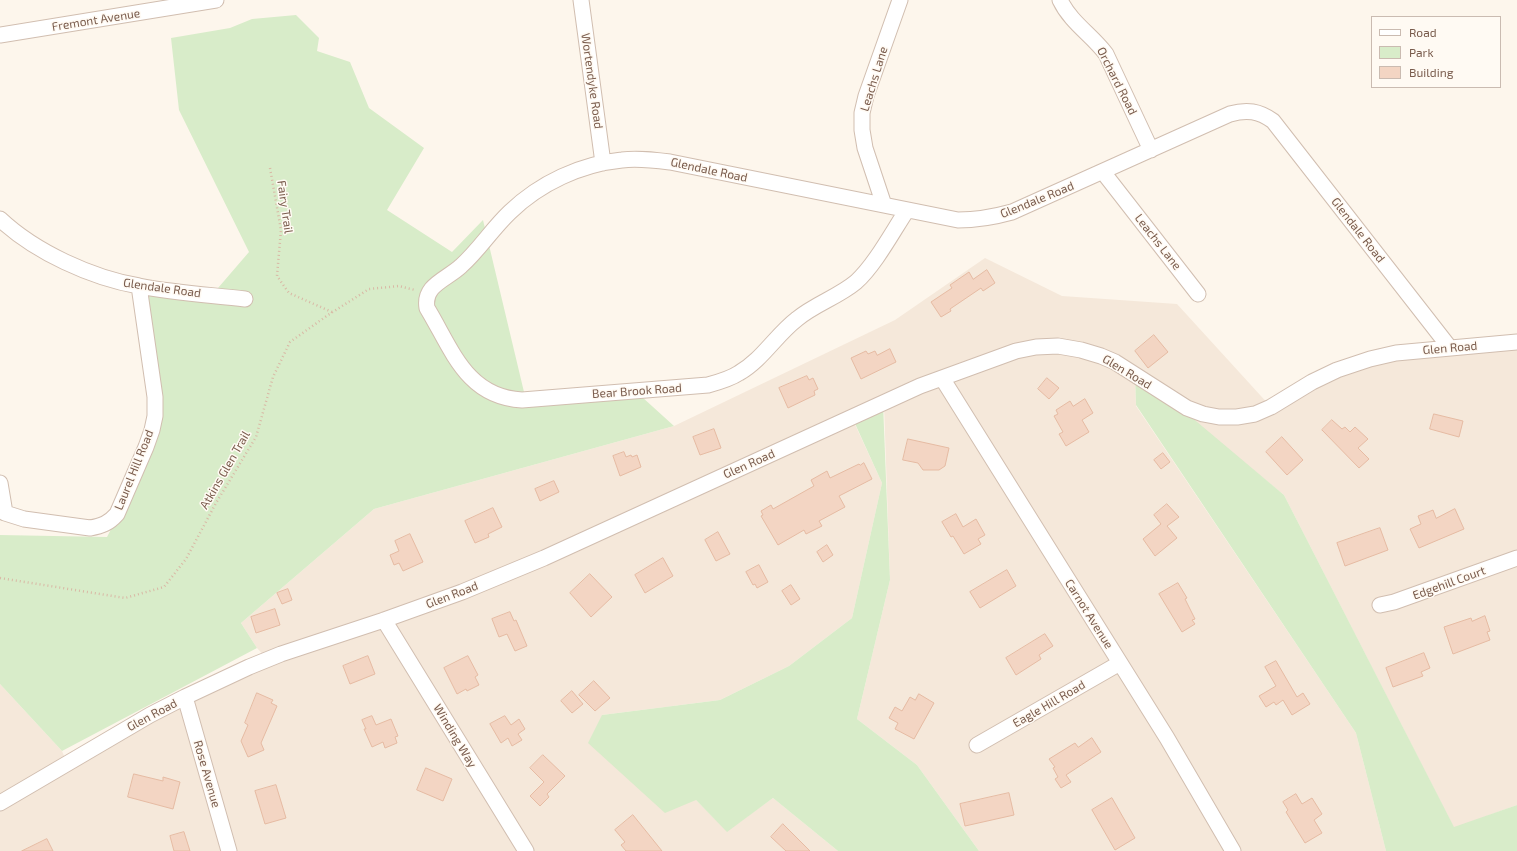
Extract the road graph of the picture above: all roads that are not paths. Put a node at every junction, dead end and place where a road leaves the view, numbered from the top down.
1 (216, 0) edge
2 (581, 0) edge
3 (900, 0) edge
4 (1060, 0) edge
5 (179, 3) edge
6 (0, 35) edge
7 (1151, 150) junction
8 (603, 163) junction
9 (1103, 172) junction
10 (884, 205) junction
11 (907, 210) junction
12 (0, 219) edge
13 (139, 286) junction
14 (427, 294) joint
15 (1198, 294) dead end
16 (245, 299) dead end
17 (1517, 342) edge
18 (1450, 348) junction
19 (942, 378) junction
20 (0, 483) edge
21 (1517, 558) edge
22 (1380, 605) dead end
23 (384, 620) junction
24 (1120, 663) junction
25 (185, 697) junction
26 (977, 745) dead end
27 (0, 803) edge
28 (229, 851) edge
29 (526, 851) edge
30 (1233, 851) edge

1 - 5 street, Fremont Avenue
2 - 8 street, Wortendyke Road
3 - 10 street, Leachs Lane
4 - 7 street, Orchard Road
5 - 6 street, Fremont Avenue
7 - 9 street, Glendale Road
7 - 18 street, Glendale Road
8 - 10 street, Glendale Road
8 - 14 street, Glendale Road
9 - 11 street, Glendale Road
9 - 15 street, Leachs Lane
10 - 11 street, Glendale Road
11 - 14 street, Bear Brook Road
12 - 13 street, Glendale Road
13 - 16 street, Glendale Road
13 - 20 street, Laurel Hill Road
17 - 18 street, Glen Road
18 - 19 street, Glen Road
19 - 23 street, Glen Road
19 - 24 street, Carnot Avenue
21 - 22 street, Edgehill Court
23 - 25 street, Glen Road
23 - 29 street, Winding Way
24 - 26 street, Eagle Hill Road
24 - 30 street, Carnot Avenue
25 - 27 street, Glen Road
25 - 28 street, Rose Avenue

